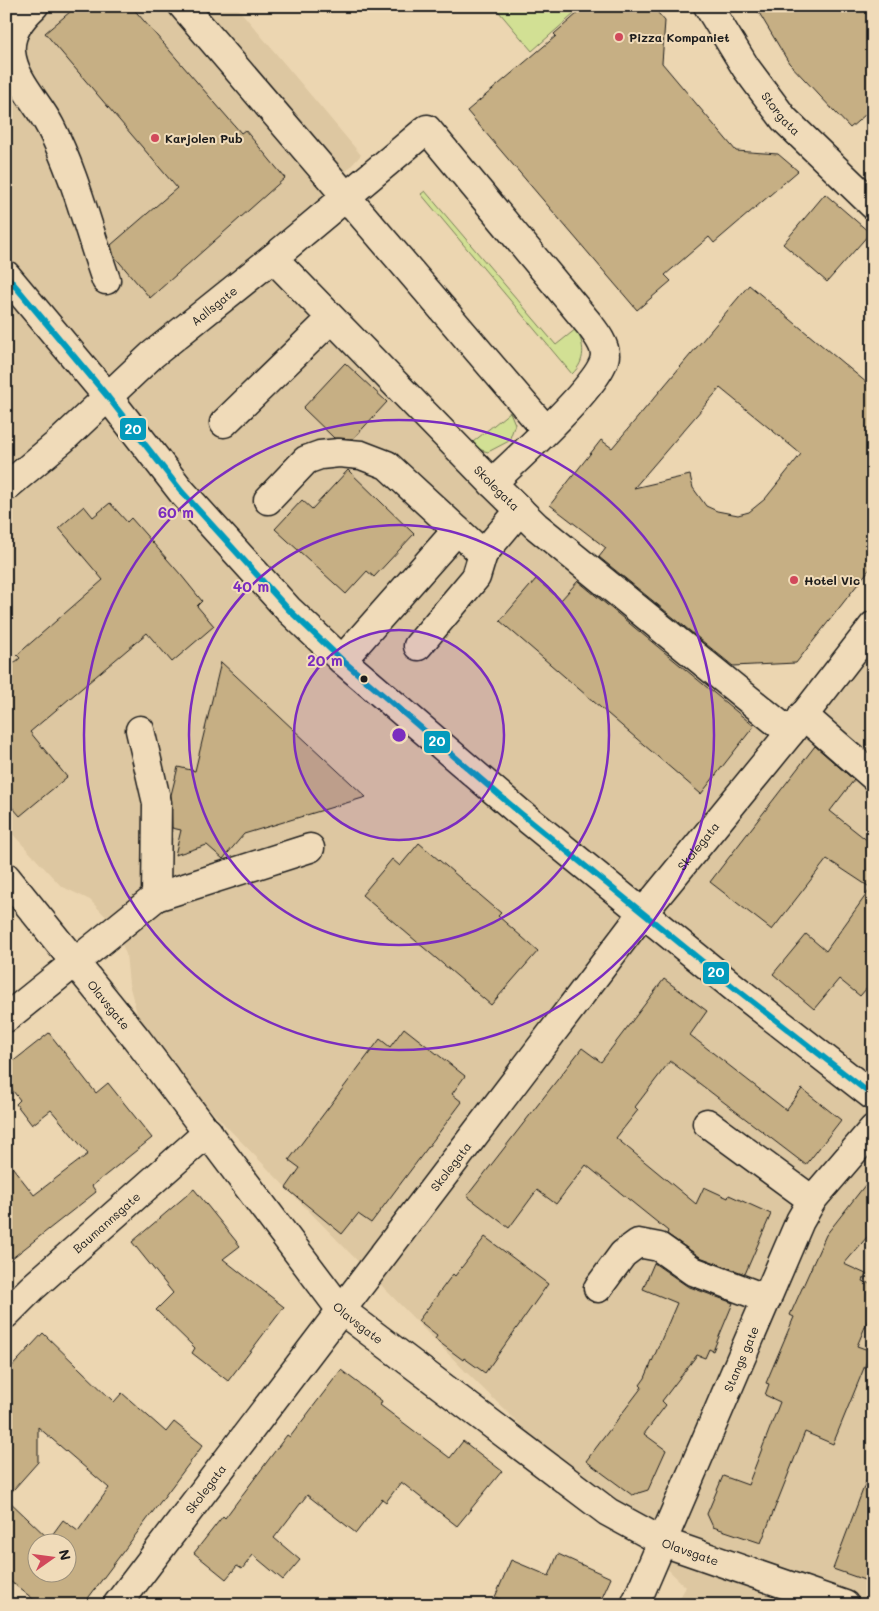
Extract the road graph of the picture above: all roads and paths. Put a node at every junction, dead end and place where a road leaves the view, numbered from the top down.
1 (34, 6) edge
2 (183, 6) edge
3 (708, 6) edge
4 (346, 197) junction
5 (873, 205) edge
6 (273, 258) junction
7 (6, 275) edge
8 (106, 280) dead end
9 (331, 319) junction
10 (108, 397) junction
11 (224, 423) dead end
12 (546, 430) junction
13 (492, 483) junction
14 (6, 487) edge
15 (268, 500) dead end
16 (520, 510) junction
17 (457, 530) junction
18 (483, 554) junction
19 (873, 626) edge
20 (418, 646) dead end
21 (342, 660) junction
22 (797, 724) junction
23 (140, 730) dead end
24 (873, 776) edge
25 (310, 848) dead end
26 (6, 877) edge
27 (156, 897) junction
28 (643, 913) junction
29 (76, 963) junction
30 (6, 1018) edge
31 (873, 1096) edge
32 (707, 1123) dead end
33 (873, 1129) edge
34 (208, 1132) junction
35 (812, 1200) junction
36 (598, 1288) dead end
37 (767, 1299) junction
38 (341, 1310) junction
39 (6, 1314) edge
40 (663, 1542) junction
41 (117, 1605) edge
42 (635, 1605) edge
43 (845, 1605) edge

1 - 8 street
2 - 4 street
3 - 5 street, Storgata
4 - 6 street, Aallsgate
4 - 12 street
4 - 12 street, Aallsgate
6 - 9 street, Skolegata
6 - 10 street, Aallsgate
7 - 10 street
9 - 11 street
9 - 13 street, Skolegata
10 - 14 street, Aallsgate
10 - 21 street
12 - 13 street
13 - 16 street, Skolegata
15 - 17 street
16 - 18 street
16 - 22 street, Skolegata
17 - 18 street
17 - 21 street
18 - 20 street
19 - 22 street, Skolegata
21 - 28 street
22 - 24 street
22 - 28 street, Skolegata
23 - 27 street
25 - 27 street
26 - 29 street, Olavsgate
27 - 29 street
28 - 31 street
28 - 38 street, Skolegata
29 - 30 street
29 - 34 street, Olavsgate
32 - 35 street
33 - 35 street, Stangs gate
34 - 38 street, Olavsgate
34 - 39 street, Baumannsgate
35 - 37 street, Stangs gate
36 - 37 street
37 - 40 street, Stangs gate
38 - 40 street, Olavsgate
38 - 41 street, Skolegata
40 - 42 street, Stangs gate
40 - 43 street, Olavsgate

